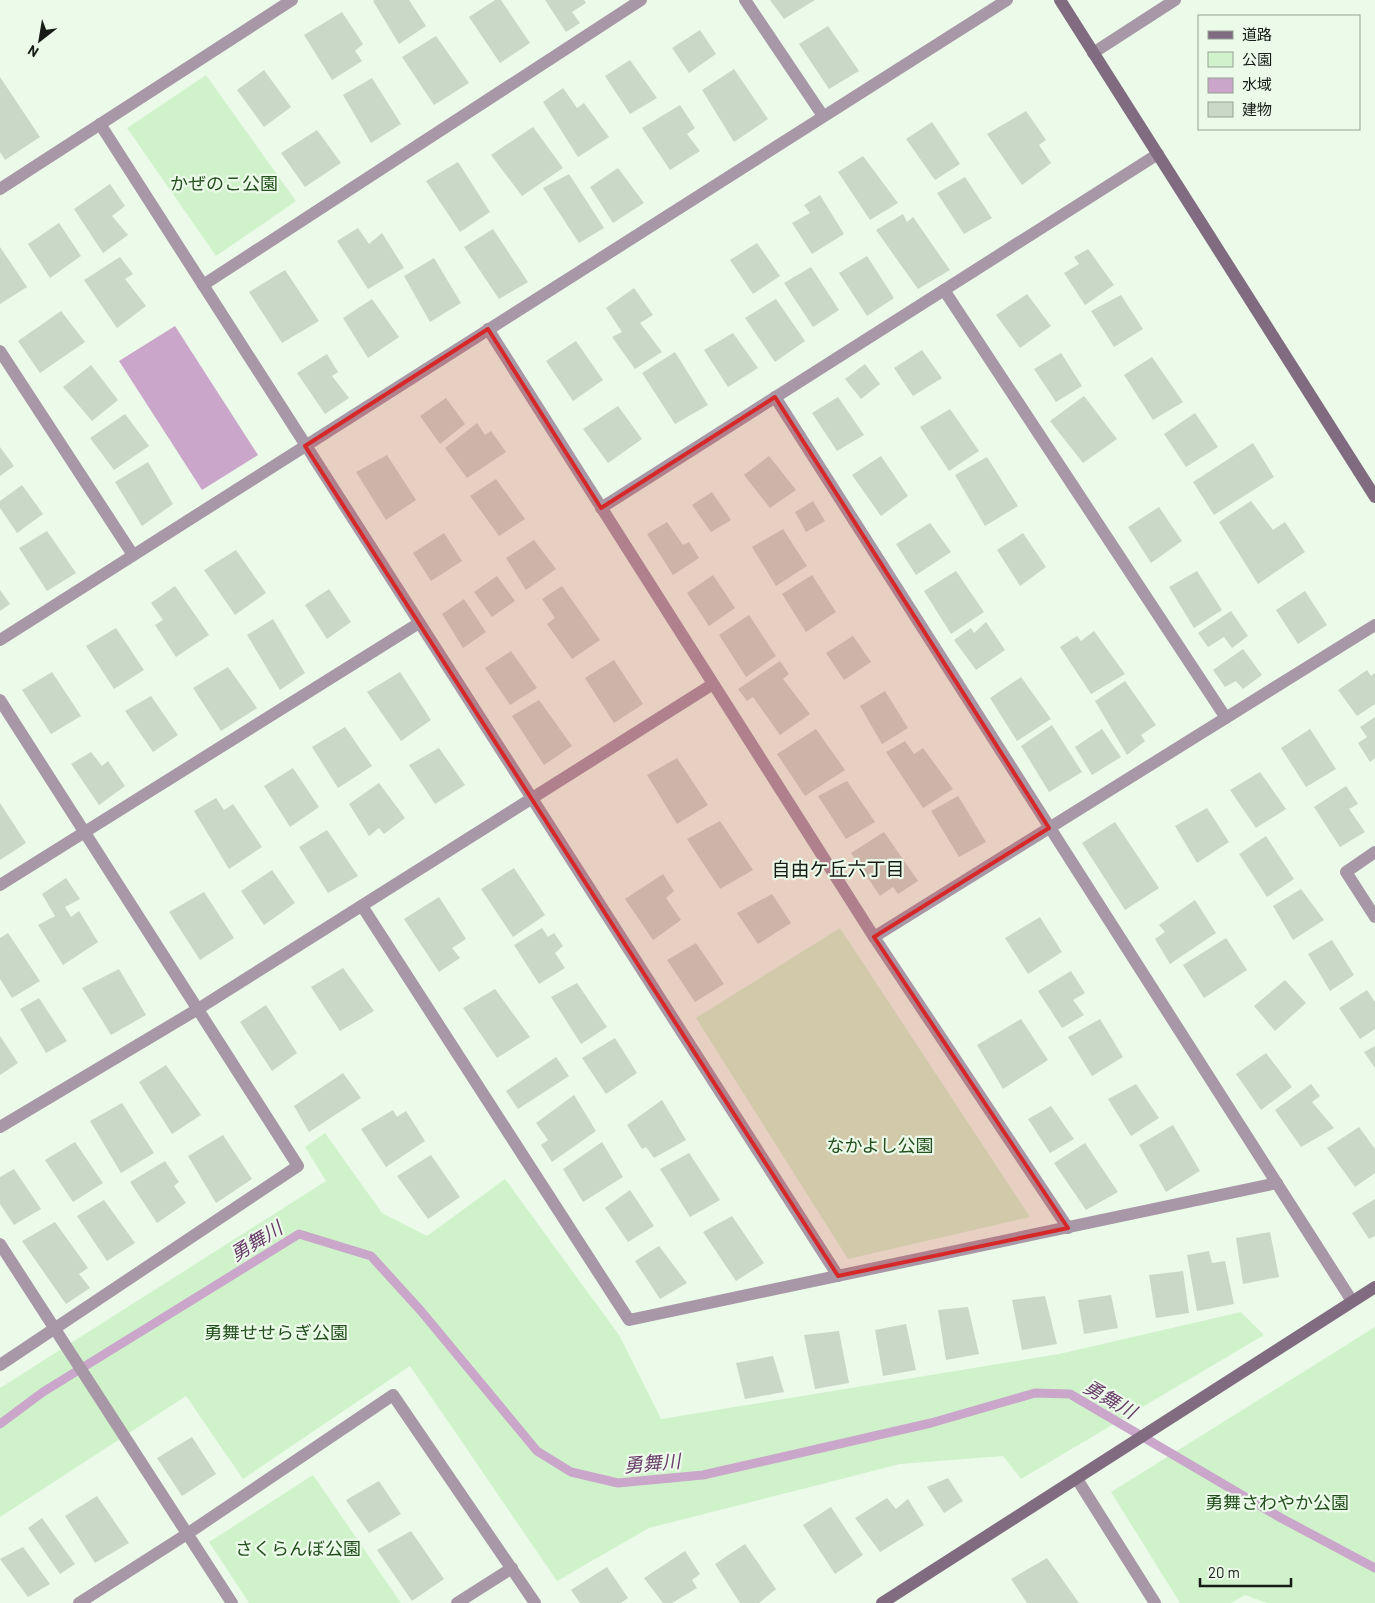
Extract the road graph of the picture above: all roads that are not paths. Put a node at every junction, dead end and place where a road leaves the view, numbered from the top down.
1 (292, 0) edge
2 (641, 0) edge
3 (745, 0) edge
4 (1007, 0) edge
5 (1060, 0) edge
6 (1175, 0) edge
7 (1094, 53) junction
8 (824, 116) junction
9 (100, 124) junction
10 (1158, 154) junction
11 (0, 189) edge
12 (203, 285) junction
13 (944, 290) junction
14 (488, 330) junction
15 (0, 351) edge
16 (775, 397) junction
17 (305, 446) junction
18 (1375, 497) edge
19 (601, 508) junction
20 (133, 555) junction
21 (419, 623) junction
22 (1375, 625) edge
23 (0, 640) edge
24 (713, 684) junction
25 (0, 700) edge
26 (1226, 718) junction
27 (532, 799) junction
28 (1049, 828) junction
29 (84, 832) junction
30 (1375, 852) edge
31 (0, 885) edge
32 (362, 906) junction
33 (1375, 917) edge
34 (874, 937) junction
35 (198, 1009) junction
36 (0, 1127) edge
37 (1277, 1183) junction
38 (1068, 1228) junction
39 (0, 1244) edge
40 (838, 1276) junction
41 (1375, 1287) edge
42 (1352, 1301) junction
43 (54, 1329) junction
44 (0, 1365) edge
45 (1077, 1479) junction
46 (187, 1534) junction
47 (512, 1568) junction
48 (79, 1603) edge
49 (232, 1603) edge
50 (457, 1603) edge
51 (535, 1603) edge
52 (882, 1603) edge
53 (1156, 1603) edge

1 - 9 street
2 - 12 street
3 - 8 street
4 - 8 street
5 - 7 street
6 - 7 street
7 - 10 street
8 - 14 street
9 - 11 street
9 - 12 street
10 - 13 street
10 - 18 street
12 - 17 street
13 - 16 street
13 - 26 street
14 - 17 street
14 - 19 street
15 - 20 street
16 - 19 street
16 - 28 street
17 - 20 street
17 - 21 street
19 - 24 street
20 - 23 street
21 - 27 street
21 - 29 street
22 - 26 street
24 - 27 street
24 - 34 street
25 - 29 street
26 - 28 street
27 - 32 street
27 - 40 street
28 - 34 street
28 - 37 street
29 - 31 street
29 - 35 street
30 - 33 street
32 - 35 street
32 - 40 street
34 - 38 street
35 - 36 street
35 - 43 street
37 - 38 street
37 - 42 street
38 - 40 street
39 - 43 street
41 - 42 street
42 - 45 street
43 - 44 street
43 - 46 street
45 - 52 street
45 - 53 street
46 - 47 street
46 - 48 street
46 - 49 street
47 - 50 street
47 - 51 street

